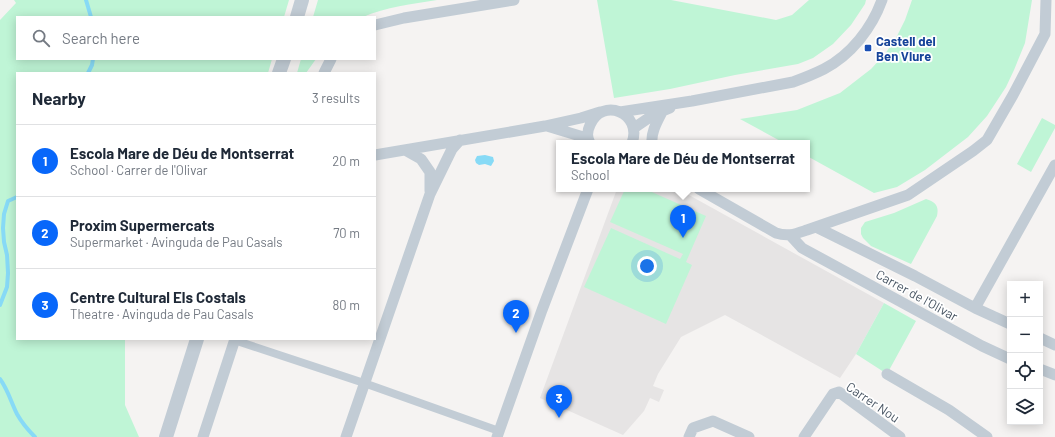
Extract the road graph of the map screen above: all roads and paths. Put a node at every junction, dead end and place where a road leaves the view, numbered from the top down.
1 (302, 0) edge
2 (514, 0) edge
3 (882, 0) edge
4 (1046, 0) edge
5 (297, 16) edge
6 (376, 25) edge
7 (284, 60) edge
8 (330, 60) edge
9 (279, 72) edge
10 (324, 72) edge
11 (692, 101) junction
12 (600, 112) junction
13 (620, 112) junction
14 (662, 112) junction
15 (545, 126) junction
16 (635, 137) edge
17 (460, 140) junction
18 (587, 140) edge
19 (589, 140) edge
20 (651, 140) edge
21 (405, 150) junction
22 (376, 155) edge
23 (1055, 165) edge
24 (587, 192) edge
25 (704, 192) edge
26 (430, 194) junction
27 (811, 228) junction
28 (790, 235) junction
29 (812, 253) junction
30 (975, 308) junction
31 (1007, 323) edge
32 (197, 340) edge
33 (234, 340) edge
34 (237, 340) edge
35 (1043, 340) edge
36 (1055, 346) edge
37 (1007, 358) edge
38 (1043, 370) edge
39 (887, 374) dead end
40 (1055, 375) edge
41 (364, 383) junction
42 (732, 433) edge
43 (498, 434) edge
44 (166, 437) edge
45 (203, 437) edge
46 (346, 437) edge
47 (689, 437) edge
48 (749, 437) edge
49 (804, 437) edge
50 (900, 437) edge
51 (987, 437) edge

1 - 5 street
2 - 6 street
3 - 11 street
4 - 27 street
7 - 9 street
8 - 10 street
11 - 13 street
11 - 14 street
12 - 13 street
12 - 15 street
12 - 19 street
13 - 16 street
14 - 16 street
14 - 20 street
15 - 17 street
15 - 18 street
17 - 21 street
17 - 26 street
21 - 22 street
21 - 26 street
23 - 30 street
24 - 43 street
25 - 28 street
26 - 41 street
27 - 28 street
27 - 29 street
27 - 30 street, Carrer de l'Olivar
28 - 29 street, Carrer de l'Olivar
29 - 37 street, Carrer de l'Olivar
30 - 31 street, Carrer de l'Olivar
32 - 44 street
33 - 45 street
34 - 41 street
35 - 36 street
38 - 40 street
39 - 51 street
41 - 43 street
41 - 46 street
42 - 47 street
42 - 48 street
49 - 50 street, Carrer Nou

